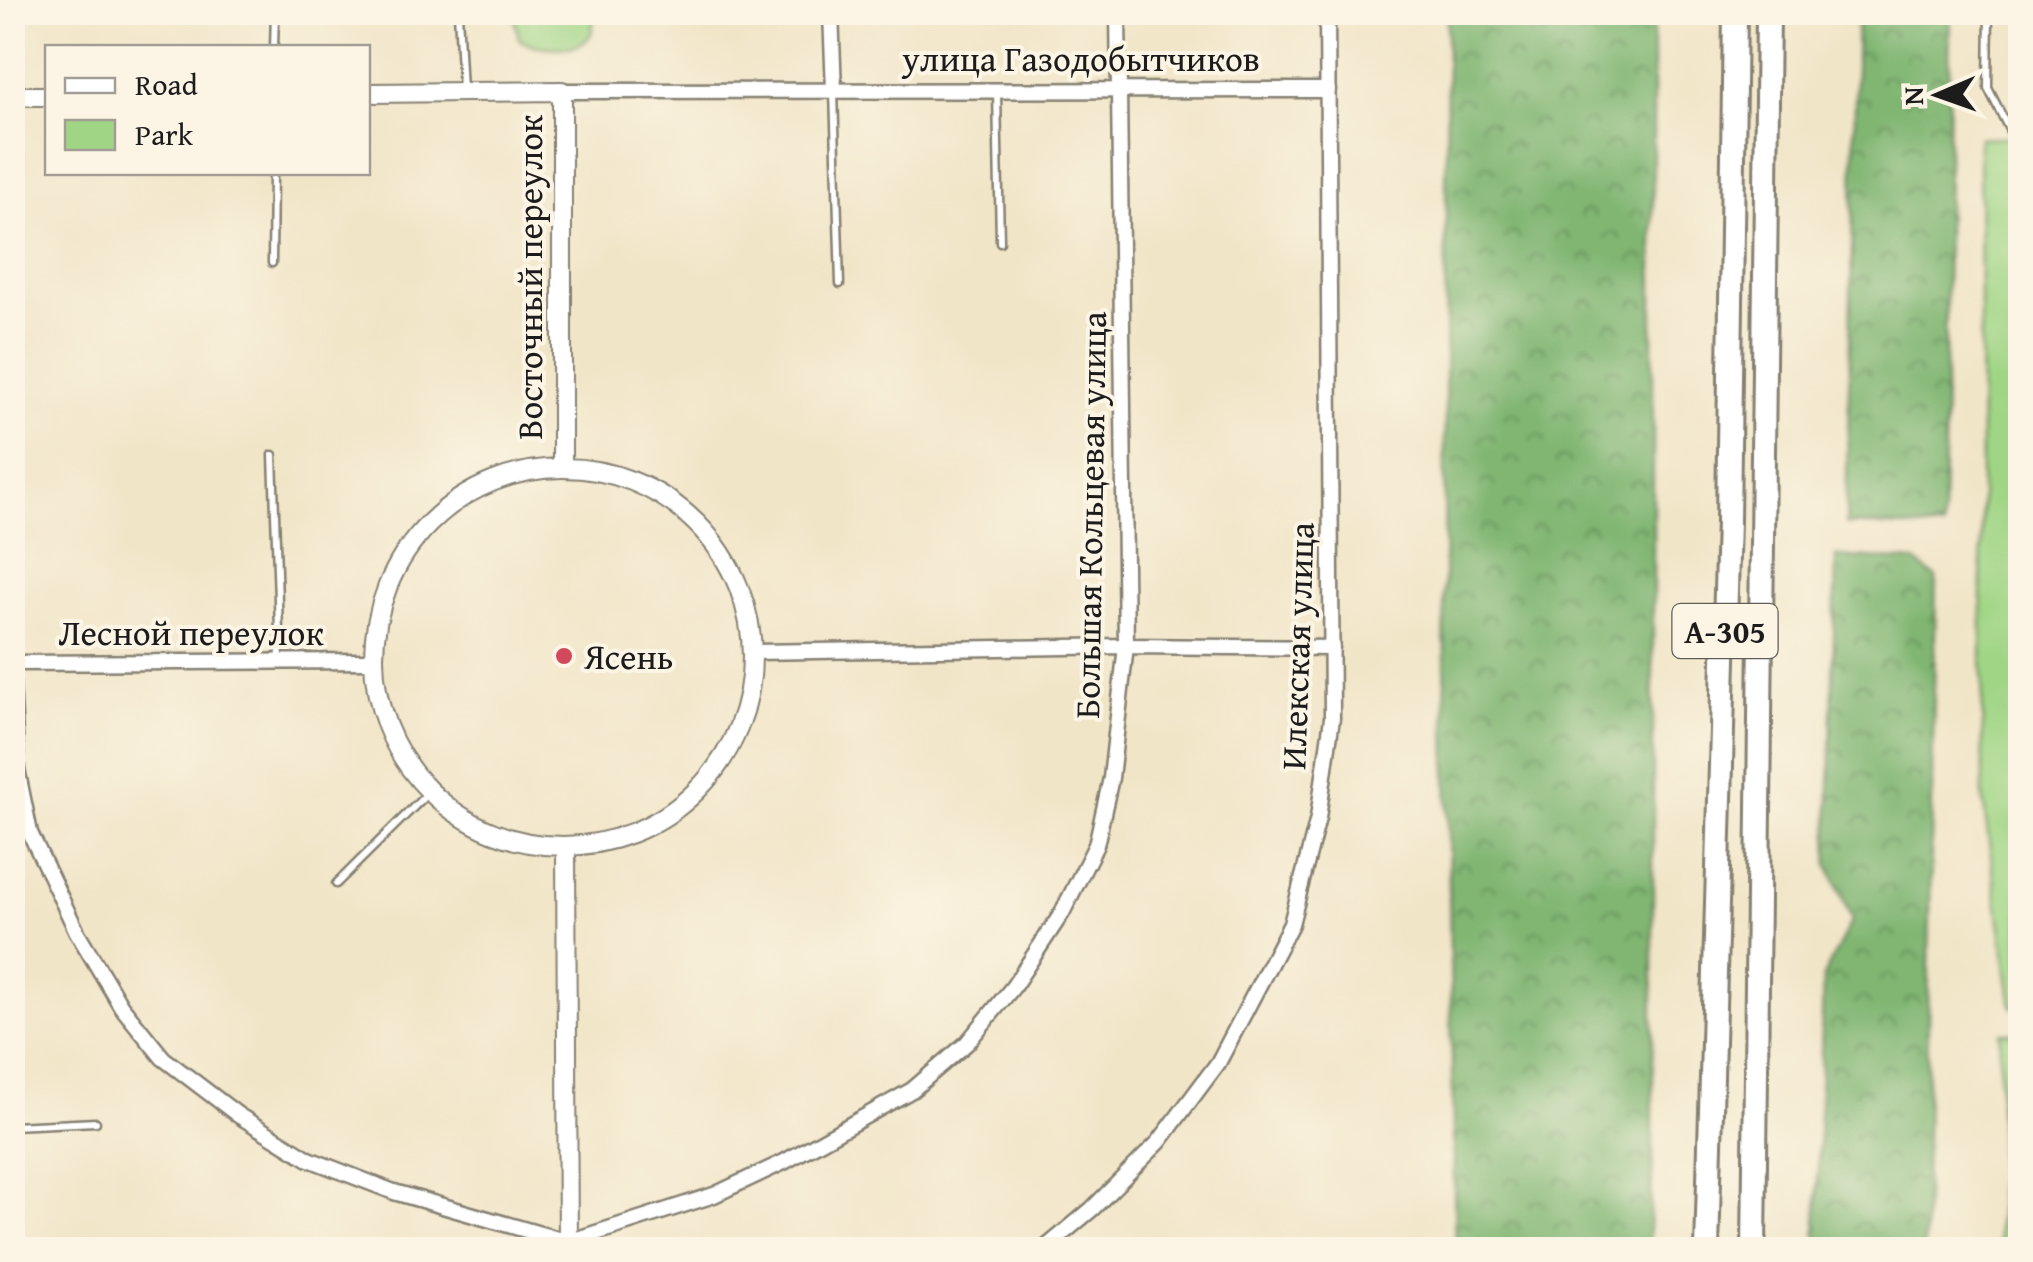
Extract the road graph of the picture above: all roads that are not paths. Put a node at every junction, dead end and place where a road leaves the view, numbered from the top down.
1 (275, 12) edge
2 (458, 12) edge
3 (831, 12) edge
4 (1118, 12) edge
5 (1327, 12) edge
6 (1735, 12) edge
7 (1768, 12) edge
8 (1988, 12) edge
9 (274, 45) edge
10 (1120, 89) junction
11 (562, 90) junction
12 (997, 90) junction
13 (1328, 90) junction
14 (834, 91) junction
15 (462, 92) junction
16 (370, 93) edge
17 (12, 96) edge
18 (45, 96) edge
19 (2020, 151) edge
20 (273, 175) edge
21 (1000, 242) dead end
22 (272, 263) dead end
23 (840, 284) dead end
24 (273, 456) dead end
25 (562, 463) junction
26 (1126, 646) junction
27 (1332, 648) junction
28 (754, 652) junction
29 (280, 661) junction
30 (370, 661) junction
31 (12, 662) edge
32 (12, 683) edge
33 (430, 790) junction
34 (12, 833) edge
35 (30, 833) junction
36 (566, 850) junction
37 (336, 884) dead end
38 (96, 1122) dead end
39 (12, 1126) edge
40 (568, 1246) edge
41 (1044, 1250) edge
42 (1708, 1250) edge
43 (1754, 1250) edge

1 - 9 lane
2 - 15 lane
3 - 14 street
4 - 10 street, Большая Кольцевая улица
5 - 13 street, Илекская улица
6 - 42 highway, А-305
7 - 43 highway, А-305
8 - 19 lane
10 - 12 street, улица Газодобытчиков
10 - 13 street, улица Газодобытчиков
10 - 26 street, Большая Кольцевая улица
11 - 14 street, улица Газодобытчиков
11 - 15 street, улица Газодобытчиков
11 - 25 street, Восточный переулок
12 - 14 street, улица Газодобытчиков
12 - 21 lane
13 - 27 street, Илекская улица
14 - 23 lane
15 - 16 street, улица Газодобытчиков
17 - 18 street
20 - 22 lane
24 - 29 lane
25 - 28 street
25 - 30 street
26 - 27 street
26 - 28 street
26 - 40 street, Большая Кольцевая улица
27 - 41 street, Илекская улица
28 - 36 street
29 - 30 street, Лесной переулок
29 - 31 street, Лесной переулок
30 - 33 street
32 - 35 street
33 - 36 street
33 - 37 lane
34 - 35 street
35 - 40 street
36 - 40 street
38 - 39 lane

